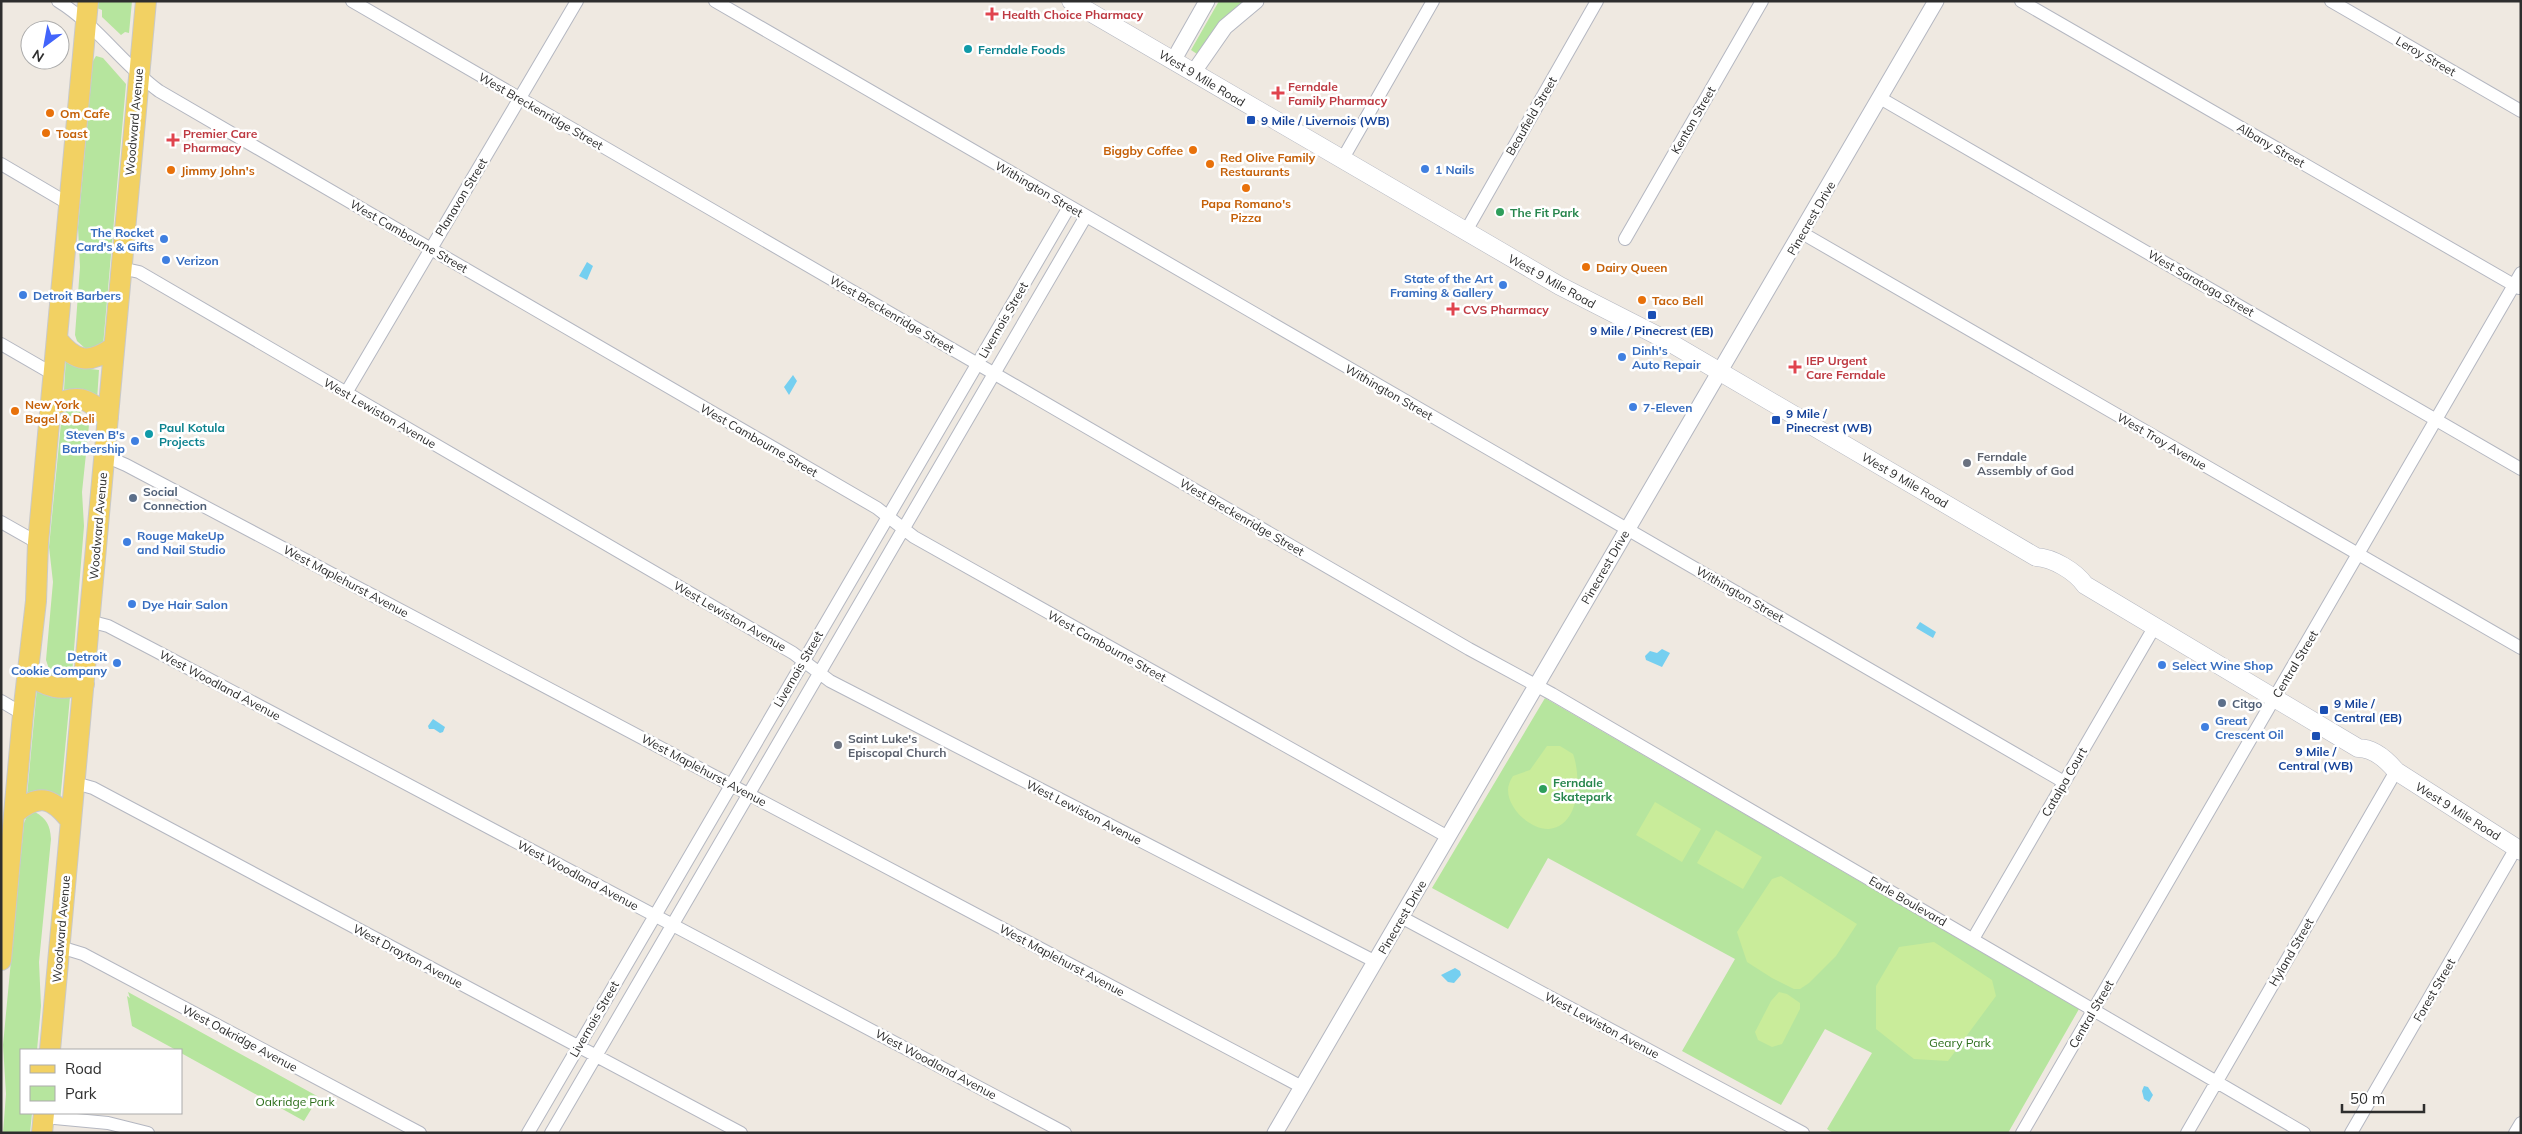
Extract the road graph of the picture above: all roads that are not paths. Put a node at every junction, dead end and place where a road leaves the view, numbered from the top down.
1 (58, 1) edge
2 (88, 1) edge
3 (146, 1) edge
4 (352, 1) edge
5 (577, 1) edge
6 (715, 1) edge
7 (1071, 1) edge
8 (1207, 1) edge
9 (1256, 1) edge
10 (1433, 1) edge
11 (1597, 1) edge
12 (1762, 1) edge
13 (1936, 1) edge
14 (2021, 1) edge
15 (2331, 1) edge
16 (85, 22) junction
17 (1173, 61) junction
18 (1193, 73) junction
19 (139, 76) junction
20 (1880, 98) junction
21 (519, 99) junction
22 (2521, 111) edge
23 (1342, 160) junction
24 (1, 164) edge
25 (69, 204) junction
26 (1069, 207) junction
27 (1086, 216) junction
28 (1466, 231) junction
29 (1802, 233) junction
30 (1625, 239) dead end
31 (431, 249) junction
32 (121, 268) junction
33 (2521, 273) edge
34 (2517, 287) edge
35 (57, 339) junction
36 (1, 344) edge
37 (114, 347) junction
38 (977, 364) junction
39 (1719, 372) junction
40 (994, 373) junction
41 (53, 374) junction
42 (346, 393) junction
43 (50, 407) junction
44 (108, 418) junction
45 (2436, 420) junction
46 (105, 456) junction
47 (2521, 469) edge
48 (888, 516) junction
49 (1, 522) edge
50 (903, 528) junction
51 (1627, 529) junction
52 (38, 543) junction
53 (2359, 554) junction
54 (90, 621) junction
55 (2155, 626) junction
56 (2521, 648) edge
57 (803, 660) junction
58 (29, 672) junction
59 (818, 672) junction
60 (84, 684) junction
61 (1536, 686) junction
62 (2275, 697) junction
63 (1, 701) edge
64 (23, 714) junction
65 (2396, 771) junction
66 (2064, 782) junction
67 (75, 783) junction
68 (731, 785) junction
69 (748, 794) junction
70 (15, 813) junction
71 (70, 820) junction
72 (1448, 837) junction
73 (2519, 849) edge
74 (4, 884) edge
75 (655, 916) junction
76 (1401, 917) junction
77 (672, 924) junction
78 (1973, 939) junction
79 (60, 947) junction
80 (1, 960) edge
81 (1376, 962) junction
82 (2093, 1010) junction
83 (578, 1046) junction
84 (50, 1049) edge
85 (595, 1056) junction
86 (2216, 1083) junction
87 (1302, 1087) junction
88 (44, 1121) edge
89 (2521, 1123) edge
90 (1280, 1131) edge
91 (148, 1133) edge
92 (420, 1133) edge
93 (528, 1133) edge
94 (551, 1133) edge
95 (741, 1133) edge
96 (1065, 1133) edge
97 (1803, 1133) edge
98 (2022, 1133) edge
99 (2187, 1133) edge
100 (2304, 1133) edge
101 (2351, 1133) edge
102 (2515, 1133) edge

1 - 16 street, West Cambourne Street
2 - 16 main road
3 - 19 main road, Woodward Avenue
4 - 21 street, West Breckenridge Street
5 - 21 street, Planavon Street
6 - 26 street, Withington Street
7 - 17 main road, West 9 Mile Road
8 - 17 street
9 - 18 street
10 - 23 street
11 - 28 street, Beaufield Street
12 - 30 street, Kenton Street
13 - 20 street, Pinecrest Drive
14 - 34 street, Albany Street
15 - 22 street, Leroy Street
16 - 19 street, West Cambourne Street
16 - 25 main road
17 - 18 main road, West 9 Mile Road
18 - 23 main road, West 9 Mile Road
19 - 31 street, West Cambourne Street
19 - 32 main road, Woodward Avenue
20 - 29 street, Pinecrest Drive
20 - 45 street, West Saratoga Street
21 - 31 street, Planavon Street
21 - 38 street, West Breckenridge Street
23 - 28 main road, West 9 Mile Road
24 - 25 street
25 - 35 main road
26 - 27 street, Withington Street
26 - 38 street, Livernois Street
27 - 40 street, Livernois Street
27 - 51 street, Withington Street
28 - 39 main road, West 9 Mile Road
29 - 39 street, Pinecrest Drive
29 - 53 street, West Troy Avenue
31 - 42 street, Planavon Street
31 - 48 street, West Cambourne Street
32 - 37 main road, Woodward Avenue
32 - 42 street, West Lewiston Avenue
33 - 34 street, Central Street
34 - 45 street, Central Street
35 - 37 main road
35 - 41 main road
36 - 41 street
37 - 44 main road, Woodward Avenue
38 - 40 street, West Breckenridge Street
38 - 48 street, Livernois Street
39 - 51 street, Pinecrest Drive
39 - 55 main road, West 9 Mile Road
40 - 50 street, Livernois Street
40 - 61 street, West Breckenridge Street
41 - 43 main road
42 - 57 street, West Lewiston Avenue
43 - 44 main road
43 - 52 main road
44 - 46 main road, Woodward Avenue
45 - 47 street, West Saratoga Street
45 - 53 street, Central Street
46 - 54 main road, Woodward Avenue
46 - 68 street, West Maplehurst Avenue
48 - 50 street, West Cambourne Street
48 - 57 street, Livernois Street
49 - 52 street
50 - 59 street, Livernois Street
50 - 72 street, West Cambourne Street
51 - 61 street, Pinecrest Drive
51 - 66 street, Withington Street
52 - 58 main road
53 - 56 street, West Troy Avenue
53 - 62 street, Central Street
54 - 60 main road, Woodward Avenue
54 - 75 street, West Woodland Avenue
55 - 62 main road, West 9 Mile Road
55 - 66 street, Catalpa Court
57 - 59 street, West Lewiston Avenue
57 - 68 street, Livernois Street
58 - 60 main road
58 - 64 main road
59 - 69 street, Livernois Street
59 - 81 street, West Lewiston Avenue
60 - 67 main road, Woodward Avenue
61 - 72 street, Pinecrest Drive
61 - 78 street, Earle Boulevard
62 - 65 main road, West 9 Mile Road
62 - 82 street, Central Street
63 - 64 street
64 - 70 main road
65 - 73 main road, West 9 Mile Road
65 - 86 street, Hyland Street
66 - 78 street, Catalpa Court
67 - 71 main road, Woodward Avenue
67 - 83 street, West Drayton Avenue
68 - 69 street, West Maplehurst Avenue
68 - 75 street, Livernois Street
69 - 77 street, Livernois Street
69 - 87 street, West Maplehurst Avenue
70 - 71 main road
70 - 74 main road
71 - 79 main road, Woodward Avenue
72 - 76 street, Pinecrest Drive
73 - 101 street, Forest Street
74 - 80 main road
75 - 77 street, West Woodland Avenue
75 - 83 street, Livernois Street
76 - 81 street, Pinecrest Drive
76 - 97 street, West Lewiston Avenue
77 - 85 street, Livernois Street
77 - 96 street, West Woodland Avenue
78 - 82 street, Earle Boulevard
79 - 84 main road, Woodward Avenue
79 - 92 street, West Oakridge Avenue
81 - 87 street, Pinecrest Drive
82 - 86 street, Earle Boulevard
82 - 98 street, Central Street
83 - 85 street, West Drayton Avenue
83 - 93 street, Livernois Street
85 - 94 street, Livernois Street
85 - 95 street, West Drayton Avenue
86 - 99 street, Hyland Street
86 - 100 street, Earle Boulevard
87 - 90 street, Pinecrest Drive
88 - 91 street
89 - 102 street

